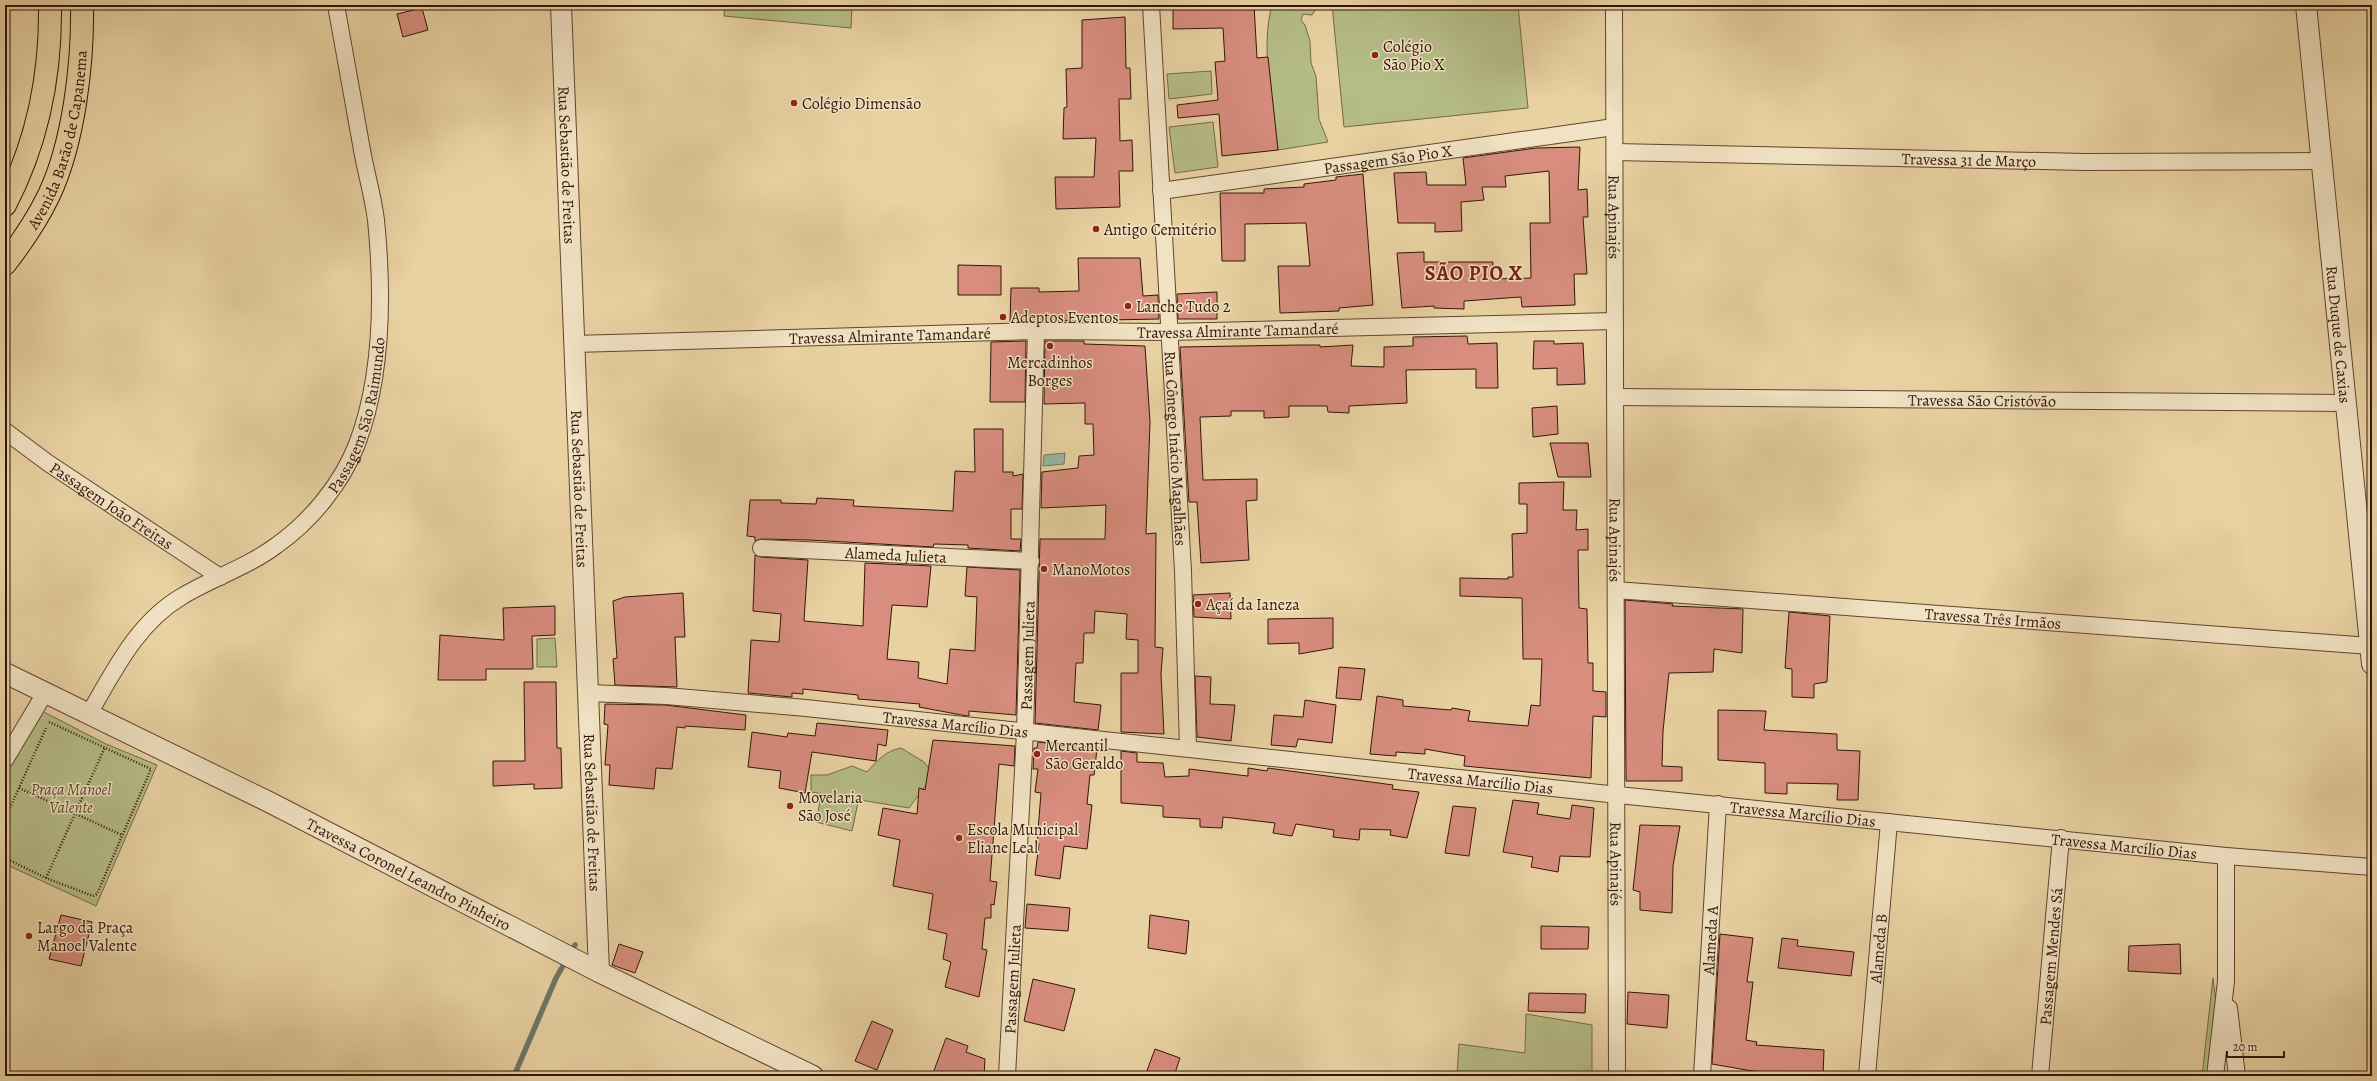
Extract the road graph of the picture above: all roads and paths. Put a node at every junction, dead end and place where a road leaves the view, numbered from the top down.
1 (50, 5) edge
2 (82, 5) edge
3 (336, 5) edge
4 (561, 5) edge
5 (1151, 5) edge
6 (1614, 5) edge
7 (2306, 5) edge
8 (1614, 127) junction
9 (1615, 152) junction
10 (2323, 161) junction
11 (19, 179) junction
12 (1162, 191) junction
13 (49, 194) junction
14 (5, 205) edge
15 (5, 264) edge
16 (1614, 321) junction
17 (1036, 331) junction
18 (1170, 332) junction
19 (574, 344) junction
20 (1616, 397) junction
21 (2347, 403) junction
22 (5, 431) edge
23 (761, 548) dead end
24 (1030, 562) junction
25 (220, 577) junction
26 (1616, 590) junction
27 (2370, 624) edge
28 (2371, 655) edge
29 (5, 672) edge
30 (588, 692) junction
31 (45, 693) junction
32 (89, 714) junction
33 (1025, 732) junction
34 (105, 747) junction
35 (1188, 748) junction
36 (5, 760) edge
37 (19, 788) junction
38 (1618, 795) junction
39 (1718, 804) junction
40 (75, 814) junction
41 (5, 819) edge
42 (1889, 822) junction
43 (122, 835) junction
44 (2061, 838) junction
45 (2226, 856) junction
46 (5, 858) edge
47 (2372, 867) edge
48 (46, 878) junction
49 (599, 972) junction
50 (2226, 981) junction
51 (813, 1076) edge
52 (1007, 1076) edge
53 (1617, 1076) edge
54 (1702, 1076) edge
55 (1867, 1076) edge
56 (2040, 1076) edge
57 (2215, 1076) edge
58 (2237, 1076) edge

1 - 11 main road, Avenida Barão de Capanema
2 - 13 main road, Avenida Barão de Capanema
3 - 25 street, Passagem São Raimundo
4 - 19 street, Rua Sebastião de Freitas
5 - 12 street, Rua Cônego Inácio Magalhães
6 - 8 street, Rua Apinajés
7 - 10 street, Rua Duque de Caxias
8 - 9 street, Rua Apinajés
8 - 12 street, Passagem São Pio X
9 - 10 street, Travessa 31 de Março
9 - 16 street, Rua Apinajés
10 - 21 street, Rua Duque de Caxias
11 - 13 main road
11 - 14 main road, Avenida Barão de Capanema
12 - 18 street, Rua Cônego Inácio Magalhães
13 - 15 main road, Avenida Barão de Capanema
16 - 18 street, Travessa Almirante Tamandaré
16 - 20 street, Rua Apinajés
17 - 18 street, Travessa Almirante Tamandaré
17 - 19 street, Travessa Almirante Tamandaré
17 - 24 street, Passagem Julieta
18 - 35 street, Rua Cônego Inácio Magalhães
19 - 30 street, Rua Sebastião de Freitas
20 - 21 street, Travessa São Cristóvão
20 - 26 street, Rua Apinajés
21 - 27 street, Rua Duque de Caxias
22 - 25 street, Passagem João Freitas
23 - 24 street, Alameda Julieta
24 - 33 street, Passagem Julieta
25 - 32 street, Passagem São Raimundo
26 - 28 street, Travessa Três Irmãos
26 - 38 street, Rua Apinajés
27 - 28 street, Rua Duque de Caxias
29 - 31 street, Travessa Coronel Leandro Pinheiro
30 - 33 street, Travessa Marcílio Dias
30 - 49 street, Rua Sebastião de Freitas
31 - 32 street, Travessa Coronel Leandro Pinheiro
31 - 36 street
32 - 49 street, Travessa Coronel Leandro Pinheiro
33 - 35 street, Travessa Marcílio Dias
33 - 52 street, Passagem Julieta
34 - 37 path
34 - 40 path
34 - 43 path
35 - 38 street, Travessa Marcílio Dias
37 - 40 path
37 - 41 path
38 - 39 street, Travessa Marcílio Dias
38 - 53 street, Rua Apinajés
39 - 42 street, Travessa Marcílio Dias
39 - 54 street, Alameda A
40 - 43 path
40 - 48 path
42 - 44 street, Travessa Marcílio Dias
42 - 55 street, Alameda B
43 - 48 path
44 - 45 street, Travessa Marcílio Dias
44 - 56 street, Passagem Mendes Sá
45 - 47 street, Travessa Marcílio Dias
45 - 50 street
46 - 48 path
49 - 51 street, Travessa Coronel Leandro Pinheiro
50 - 57 street
50 - 58 street

